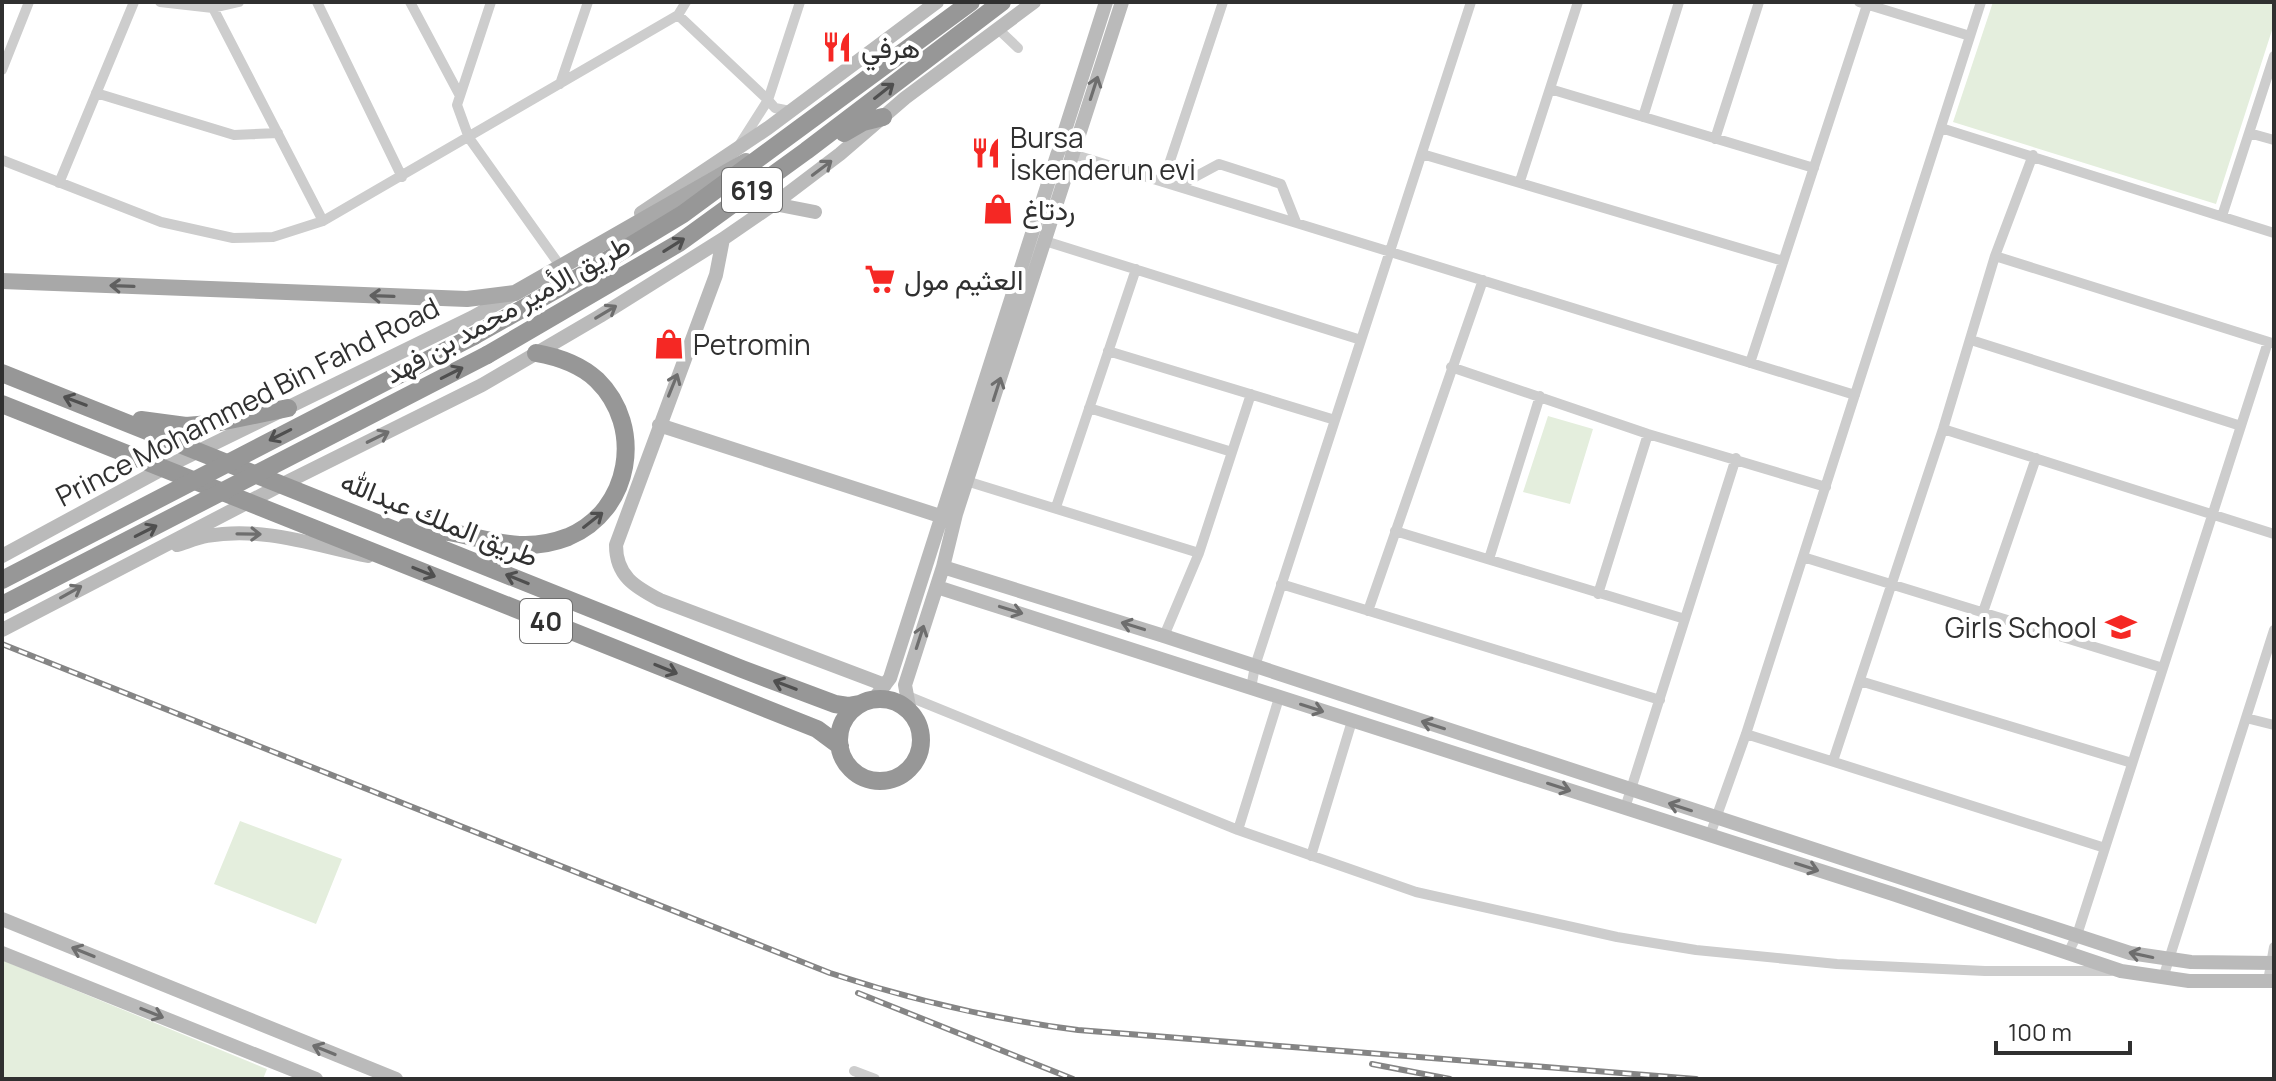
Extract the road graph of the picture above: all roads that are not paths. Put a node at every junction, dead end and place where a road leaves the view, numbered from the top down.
1 (29, 2) edge
2 (134, 2) edge
3 (160, 2) edge
4 (239, 2) edge
5 (317, 2) edge
6 (410, 2) edge
7 (491, 2) edge
8 (588, 2) edge
9 (686, 2) edge
10 (800, 2) edge
11 (937, 2) edge
12 (971, 2) edge
13 (1002, 2) edge
14 (1034, 2) edge
15 (1106, 2) edge
16 (1122, 2) edge
17 (1223, 2) edge
18 (1471, 2) edge
19 (1578, 2) edge
20 (1679, 2) edge
21 (1759, 2) edge
22 (1981, 2) edge
23 (1863, 3) edge
24 (213, 8) junction
25 (678, 15) junction
26 (998, 29) junction
27 (1970, 36) junction
28 (1018, 48) dead end
29 (2274, 56) edge
30 (2, 70) edge
31 (560, 84) junction
32 (1550, 89) junction
33 (96, 93) junction
34 (460, 96) junction
35 (768, 100) junction
36 (790, 111) junction
37 (883, 117) junction
38 (1643, 117) junction
39 (1941, 128) junction
40 (278, 133) junction
41 (2249, 133) junction
42 (469, 138) junction
43 (1715, 139) junction
44 (2274, 140) edge
45 (737, 149) junction
46 (806, 151) junction
47 (1067, 152) junction
48 (767, 154) junction
49 (1422, 154) junction
50 (2033, 155) junction
51 (2, 160) edge
52 (1814, 168) junction
53 (402, 177) junction
54 (1520, 181) junction
55 (1163, 182) junction
56 (59, 183) junction
57 (1178, 186) junction
58 (774, 204) junction
59 (815, 212) dead end
60 (2222, 216) junction
61 (323, 221) junction
62 (1296, 222) junction
63 (2274, 233) edge
64 (723, 239) junction
65 (1045, 241) junction
66 (1390, 251) junction
67 (1995, 256) junction
68 (1783, 261) junction
69 (561, 267) junction
70 (1136, 269) junction
71 (1483, 280) junction
72 (2, 281) edge
73 (515, 293) junction
74 (1361, 340) junction
75 (1971, 340) junction
76 (2271, 343) edge
77 (1108, 351) junction
78 (536, 353) junction
79 (1750, 363) junction
80 (1451, 367) junction
81 (2, 373) edge
82 (1251, 394) junction
83 (1855, 395) junction
84 (1540, 396) junction
85 (2, 404) edge
86 (288, 408) junction
87 (1089, 408) junction
88 (116, 417) junction
89 (1335, 420) junction
90 (659, 425) junction
91 (2241, 426) junction
92 (1943, 429) junction
93 (1648, 434) junction
94 (199, 452) junction
95 (1232, 452) junction
96 (1736, 458) junction
97 (2036, 458) junction
98 (164, 468) junction
99 (960, 479) junction
100 (281, 485) junction
101 (1826, 487) junction
102 (248, 501) junction
103 (1056, 507) junction
104 (2212, 515) junction
105 (940, 516) junction
106 (383, 525) junction
107 (1395, 531) junction
108 (2274, 534) edge
109 (1199, 553) junction
110 (145, 554) junction
111 (2, 556) edge
112 (1803, 557) junction
113 (1489, 559) junction
114 (396, 561) junction
115 (943, 567) junction
116 (2, 580) edge
117 (1281, 584) junction
118 (1892, 584) junction
119 (937, 587) junction
120 (1598, 594) junction
121 (2, 605) edge
122 (1368, 611) junction
123 (1983, 612) junction
124 (1685, 619) junction
125 (2, 629) edge
126 (2274, 630) edge
127 (1164, 636) junction
128 (1255, 666) junction
129 (2163, 668) junction
130 (1860, 681) junction
131 (1251, 688) junction
132 (873, 696) junction
133 (1279, 698) junction
134 (1660, 700) junction
135 (908, 704) junction
136 (2246, 718) junction
137 (1352, 721) junction
138 (2274, 725) edge
139 (1746, 734) junction
140 (840, 746) junction
141 (1833, 761) junction
142 (2132, 763) junction
143 (1631, 791) junction
144 (1625, 808) junction
145 (1716, 818) junction
146 (1238, 830) junction
147 (1710, 835) junction
148 (2105, 848) junction
149 (1311, 856) junction
150 (2, 919) edge
151 (2077, 935) junction
152 (2274, 947) edge
153 (2, 953) edge
154 (2068, 953) junction
155 (2169, 960) junction
156 (2272, 963) edge
157 (2121, 971) junction
158 (2163, 978) junction
159 (2271, 981) edge
160 (854, 1071) dead end
161 (316, 1079) edge
162 (396, 1079) edge
163 (875, 1079) edge

1 - 30 street
2 - 33 street
3 - 24 street
4 - 24 street
5 - 53 street
6 - 34 street
7 - 34 street
8 - 31 street
9 - 25 street
10 - 35 street
11 - 36 street
12 - 48 highway, طريق الأمير محمد بن فهد / 619
46 -> 13 highway, طريق الأمير محمد بن فهد / 619
14 - 26 street
15 - 47 street
47 -> 16 street
17 - 55 street
18 - 49 street
19 - 32 street
20 - 38 street
21 - 43 street
22 - 27 street
23 - 27 street
23 - 52 street
24 - 40 street
25 - 31 street
25 - 35 street
26 - 28 street
26 - 37 street
27 - 39 street
29 - 41 street
31 - 42 street
32 - 38 street
32 - 54 street
33 - 40 street
33 - 56 street
34 - 42 street
35 - 36 street
35 - 45 street
36 - 45 street
37 - 46 highway
58 -> 37 street
38 - 43 street
39 - 50 street
39 - 83 street
40 - 61 street
41 - 44 street
41 - 60 street
42 - 53 street
42 - 69 street
43 - 52 street
45 - 69 street
121 -> 46 highway, طريق الأمير محمد بن فهد / 619, bridge
47 - 55 street
47 - 65 street
47 - 99 street
48 - 69 main road
48 -> 116 highway, طريق الأمير محمد بن فهد / 619, bridge
49 - 54 street
49 - 66 street
50 - 60 street
50 - 67 street
51 - 56 street
52 - 68 street
53 - 61 street
54 - 68 street
55 - 57 street
56 - 61 street
57 - 62 street
57 - 62 street
58 - 59 street
58 - 64 street
60 - 63 street
62 - 66 street
78 -> 64 street
90 -> 64 street
65 - 70 street
99 -> 65 street
66 - 71 street
66 - 74 street
67 - 75 street
67 - 76 street
68 - 79 street
69 - 73 main road
70 - 74 street
70 - 77 street
71 - 79 street
71 - 80 street
73 -> 72 main road
73 - 86 street, Prince Mohammed Bin Fahd Road
74 - 89 street
75 - 91 street
75 - 92 street
76 - 91 street
77 - 82 street
77 - 87 street
100 -> 78 street
106 -> 78 highway
79 - 83 street
80 - 84 street
80 - 107 street
88 -> 81 highway, طريق الملك عبدالله / 40
82 - 89 street
82 - 95 street
83 - 101 street
84 - 93 street
84 - 113 street
85 - 98 highway, طريق الملك عبدالله / 40
86 - 88 highway
86 - 94 street, Prince Mohammed Bin Fahd Road
87 - 95 street
87 - 103 street
88 - 94 highway, طريق الملك عبدالله / 40
89 - 117 street
90 - 105 street
90 - 132 street
91 - 104 street
92 - 97 street
92 - 118 street
93 - 96 street
93 - 120 street
94 - 98 street, Prince Mohammed Bin Fahd Road
94 - 100 highway, طريق الملك عبدالله / 40
95 - 109 street
96 - 101 street
96 - 124 street
97 - 104 street
97 - 123 street
98 - 102 highway, طريق الملك عبدالله / 40
98 - 111 street, Prince Mohammed Bin Fahd Road
99 - 103 street
99 - 105 street
99 - 115 street
100 - 102 street
100 - 106 highway, طريق الملك عبدالله / 40
101 - 112 street
102 - 110 street
102 - 114 highway, طريق الملك عبدالله / 40
103 - 109 street
104 - 108 street
104 - 129 street
105 - 132 street
132 -> 106 highway, طريق الملك عبدالله / 40
107 - 113 street
107 - 122 street
109 - 127 street
110 -> 114 street
125 -> 110 street
112 - 118 street
112 - 139 street
113 - 120 street
114 -> 140 highway, طريق الملك عبدالله / 40
115 - 119 street
127 -> 115 street
117 - 122 street
117 - 128 street
118 - 123 street
118 - 130 street
119 -> 131 street
135 -> 119 street
120 - 124 street
122 - 134 street
123 - 129 street
124 - 134 street
126 - 136 street
127 - 128 street
128 - 131 street
143 -> 128 street
129 - 142 street
130 - 141 street
130 - 142 street
131 - 133 street
132 - 135 highway
132 - 140 highway
133 -> 137 street
133 - 146 street
134 - 143 street
135 - 140 highway
135 - 146 street
136 - 138 street
136 - 155 street
137 -> 144 street
137 - 149 street
139 - 141 street
139 - 145 street
141 - 148 street
142 - 148 street
143 - 144 street
145 -> 143 street
144 - 147 street
145 - 147 street
145 - 151 street
146 - 149 street
147 -> 154 street
148 - 151 street
149 - 157 street
162 -> 150 street
151 - 154 street
155 -> 151 street
152 - 156 street
153 -> 161 street
154 - 157 street
155 - 156 street
155 - 158 street
156 - 159 street
157 - 158 street
158 - 159 street
160 - 163 street

